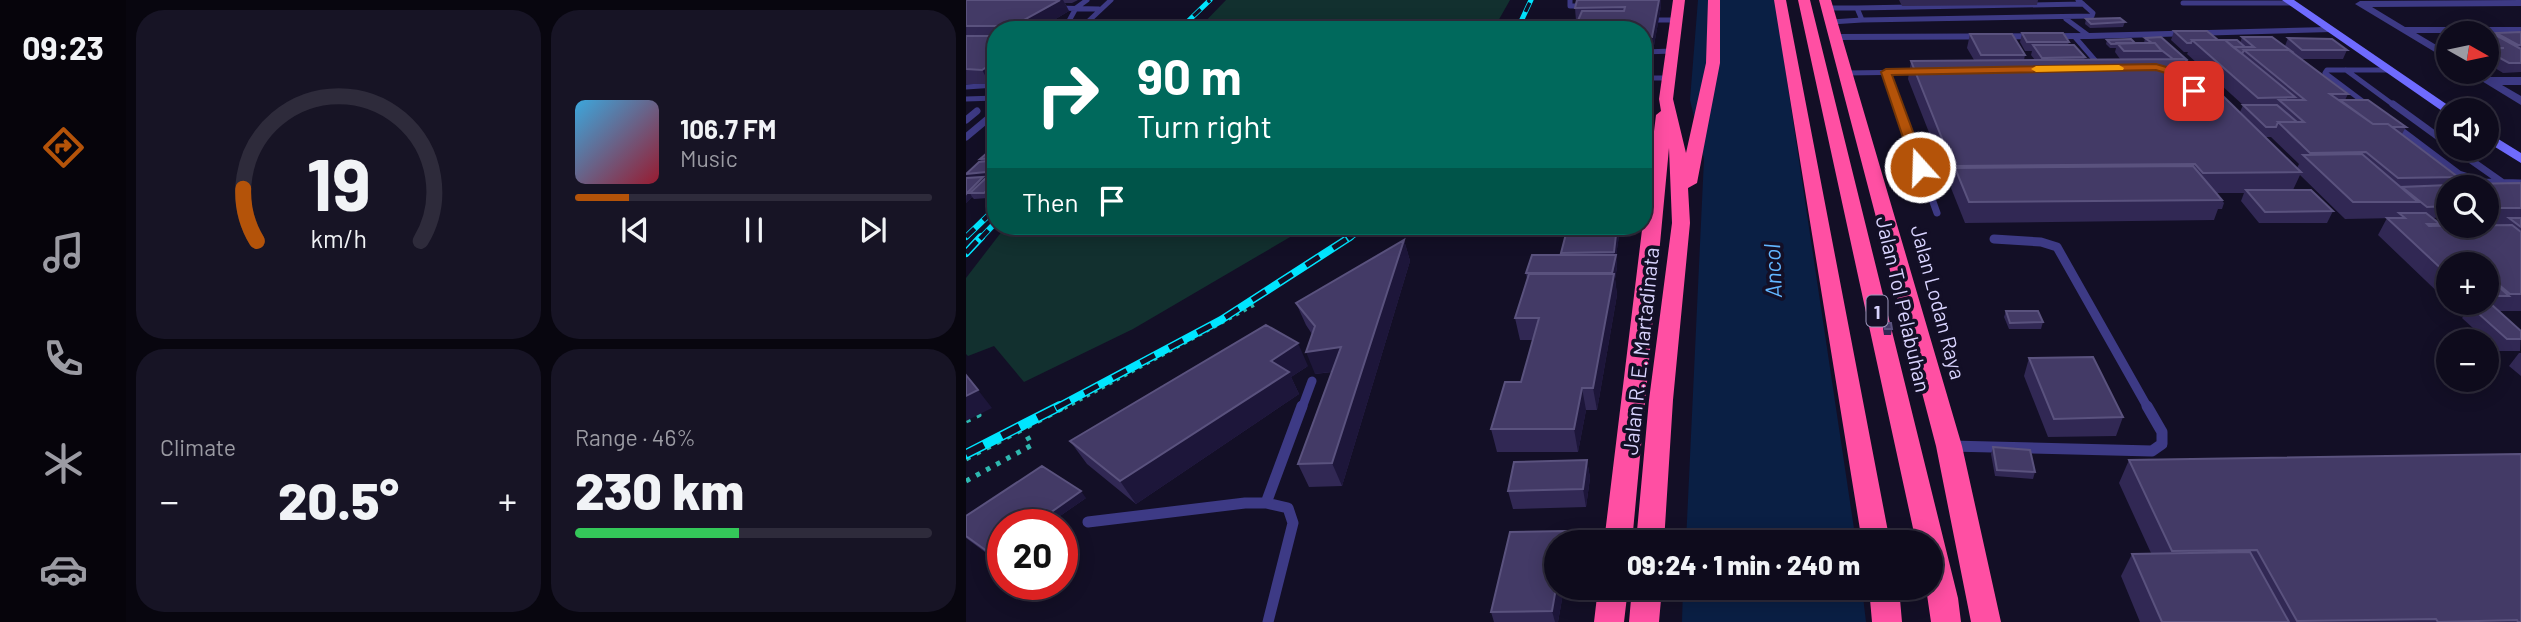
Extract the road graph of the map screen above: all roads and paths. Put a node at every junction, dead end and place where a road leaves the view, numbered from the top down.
1 (1087, 0) edge
2 (1111, 0) edge
3 (1570, 0) edge
4 (1679, 0) edge
5 (1714, 0) edge
6 (1780, 0) edge
7 (1804, 0) edge
8 (2289, 1) edge
9 (2049, 2) edge
10 (2081, 2) edge
11 (2358, 2) edge
12 (2521, 3) edge
13 (1826, 4) edge
14 (2183, 4) dead end
15 (1594, 6) edge
16 (1048, 8) edge
17 (1076, 8) junction
18 (1857, 8) junction
19 (1099, 9) junction
20 (2066, 19) junction
21 (1644, 20) edge
22 (1676, 20) junction
23 (1862, 20) junction
24 (1069, 21) edge
25 (1088, 21) edge
26 (1833, 29) junction
27 (2327, 30) junction
28 (2404, 30) junction
29 (2521, 30) edge
30 (2074, 36) junction
31 (2089, 36) junction
32 (2436, 50) edge
33 (1673, 51) junction
34 (1652, 52) edge
35 (2088, 68) edge
36 (2344, 69) junction
37 (2388, 70) junction
38 (1886, 72) junction
39 (1922, 72) edge
40 (1846, 73) junction
41 (2499, 81) edge
42 (2521, 81) edge
43 (1652, 82) edge
44 (2494, 84) edge
45 (987, 86) edge
46 (966, 87) edge
47 (1667, 89) junction
48 (987, 98) edge
49 (966, 99) edge
50 (2436, 101) edge
51 (2521, 101) edge
52 (966, 110) edge
53 (2381, 115) edge
54 (966, 120) edge
55 (987, 120) edge
56 (2392, 123) edge
57 (2436, 135) edge
58 (966, 137) edge
59 (1652, 139) edge
60 (2499, 144) edge
61 (2521, 159) edge
62 (2472, 161) edge
63 (2503, 183) junction
64 (2521, 183) edge
65 (1937, 213) dead end
66 (1681, 223) junction
67 (1644, 235) edge
68 (1994, 239) dead end
69 (1255, 304) dead end
70 (1312, 381) dead end
71 (966, 404) edge
72 (966, 421) edge
73 (1023, 429) junction
74 (1950, 446) junction
75 (966, 459) edge
76 (966, 481) edge
77 (1266, 503) junction
78 (1088, 522) dead end
79 (1619, 530) edge
80 (1651, 530) edge
81 (1874, 530) edge
82 (1612, 600) edge
83 (1646, 600) edge
84 (1885, 600) edge
85 (1268, 622) edge
86 (1609, 622) edge
87 (1644, 622) edge
88 (1887, 622) edge
89 (1946, 622) edge
90 (1986, 622) edge

1 - 17 lane
2 - 19 lane
3 - 15 lane
4 - 22 highway, Jalan R. E. Martadinata
5 - 66 highway
6 - 81 highway, 1
7 - 89 highway, Jalan Tol Pelabuhan / 1
8 - 14 lane
8 - 27 street
9 - 10 lane
9 - 18 lane
10 - 20 lane
11 - 12 street
11 - 28 street
13 - 18 lane
13 - 26 highway, Jalan Lodan Raya / 1
16 - 17 lane
17 - 19 lane
17 - 24 lane
18 - 23 lane
19 - 25 lane
20 - 23 lane
20 - 31 lane
21 - 22 lane
22 - 33 highway, Jalan R. E. Martadinata
23 - 26 lane
26 - 30 street
26 - 40 highway, Jalan Lodan Raya / 1
27 - 31 street
27 - 37 street
28 - 29 street
28 - 32 street
30 - 31 street
30 - 35 lane
33 - 34 lane
33 - 47 highway, Jalan R. E. Martadinata
36 - 37 lane
36 - 53 lane
36 - 57 lane
37 - 50 street
38 - 39 lane
38 - 40 lane
38 - 65 lane
40 - 74 highway, Jalan Lodan Raya / 1
41 - 42 street
43 - 47 lane
44 - 51 street
45 - 46 lane
47 - 59 highway
47 - 66 highway, Jalan R. E. Martadinata
48 - 49 lane
52 - 54 lane
55 - 58 lane
56 - 63 lane
60 - 61 street
62 - 63 lane
63 - 64 lane
66 - 80 highway, Jalan R. E. Martadinata
67 - 79 highway
68 - 74 lane
69 - 73 path
70 - 77 lane
71 - 72 path
73 - 75 path
73 - 76 path
74 - 90 highway, Jalan Lodan Raya / 1
77 - 78 lane
77 - 85 lane
82 - 86 highway
83 - 87 highway
84 - 88 highway

